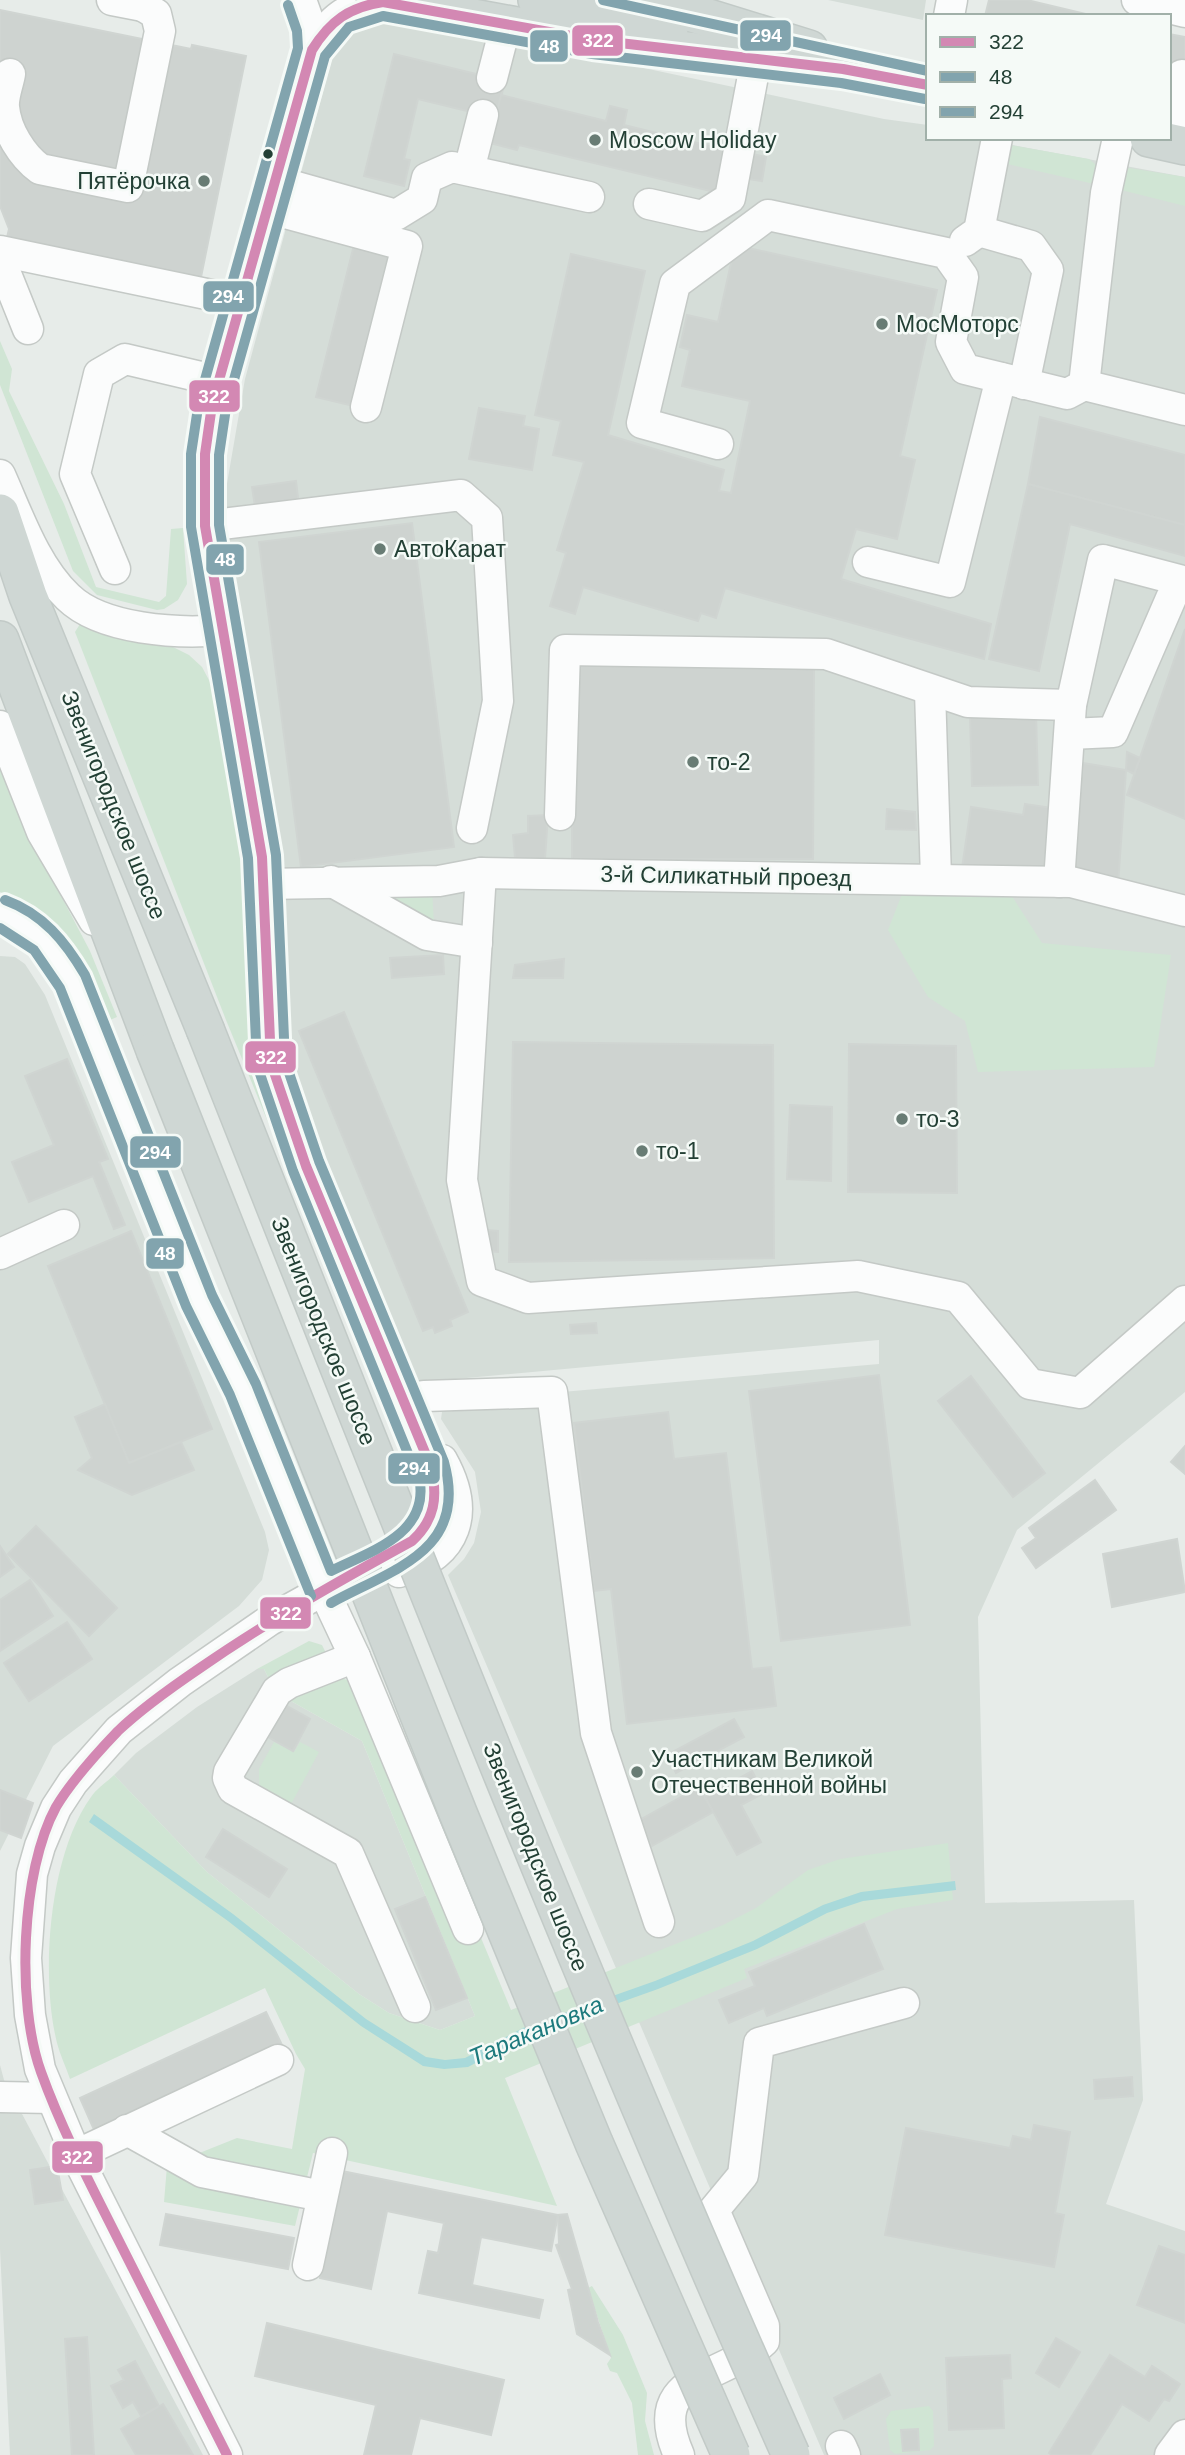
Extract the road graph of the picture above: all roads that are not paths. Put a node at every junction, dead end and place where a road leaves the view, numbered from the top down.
1 (112, 0) edge
2 (301, 0) edge
3 (537, 0) edge
4 (650, 0) edge
5 (1137, 0) edge
6 (379, 1) edge
7 (144, 3) edge
8 (1185, 12) edge
9 (506, 24) junction
10 (312, 50) junction
11 (756, 60) junction
12 (844, 69) junction
13 (10, 74) dead end
14 (1182, 75) dead end
15 (492, 78) dead end
16 (926, 84) edge
17 (926, 85) edge
18 (483, 115) dead end
19 (1171, 128) edge
20 (997, 140) edge
21 (1118, 140) edge
22 (469, 170) junction
23 (271, 194) junction
24 (589, 197) dead end
25 (649, 204) dead end
26 (979, 231) junction
27 (0, 251) edge
28 (946, 253) junction
29 (0, 259) edge
30 (240, 301) junction
31 (28, 329) dead end
32 (218, 381) junction
33 (1013, 381) junction
34 (1084, 385) junction
35 (366, 407) dead end
36 (1185, 410) edge
37 (718, 444) dead end
38 (0, 475) edge
39 (0, 513) edge
40 (205, 526) junction
41 (868, 562) dead end
42 (116, 569) dead end
43 (223, 630) junction
44 (0, 640) edge
45 (930, 691) junction
46 (1071, 705) junction
47 (0, 726) edge
48 (1070, 734) junction
49 (559, 815) dead end
50 (472, 828) dead end
51 (481, 873) junction
52 (936, 878) junction
53 (331, 881) junction
54 (1059, 882) junction
55 (264, 884) junction
56 (1185, 911) edge
57 (2, 914) edge
58 (477, 943) junction
59 (139, 1009) junction
60 (64, 1225) dead end
61 (0, 1254) edge
62 (1185, 1301) edge
63 (404, 1400) junction
64 (324, 1591) junction
65 (355, 1657) junction
66 (659, 1922) dead end
67 (468, 1929) dead end
68 (904, 2003) dead end
69 (415, 2007) dead end
70 (278, 2060) dead end
71 (0, 2097) edge
72 (51, 2098) junction
73 (127, 2130) junction
74 (332, 2153) dead end
75 (76, 2155) junction
76 (322, 2196) junction
77 (308, 2265) dead end
78 (1185, 2435) edge
79 (227, 2455) edge
80 (680, 2455) edge
81 (731, 2455) edge
82 (791, 2455) edge
83 (1170, 2455) edge

1 - 7 street
2 - 10 street
3 - 12 main road
4 - 16 main road
5 - 8 street
6 - 9 main road
6 - 10 street
7 - 13 street
9 - 11 main road
9 - 15 street
10 - 23 street
11 - 12 main road
11 - 25 street
12 - 17 main road
14 - 19 street
18 - 22 street
20 - 26 street
21 - 34 street
22 - 23 street
22 - 24 street
23 - 30 street
23 - 35 street
26 - 28 street
26 - 33 street
27 - 30 street
28 - 33 street
28 - 37 street
29 - 31 street
30 - 32 street
32 - 40 street
32 - 42 street
33 - 34 street
33 - 41 street
34 - 36 street
38 - 43 street
39 - 82 main road, Звенигородское шоссе, bridge
40 - 43 street
40 - 50 street
43 - 55 street
44 - 59 main road, Звенигородское шоссе
45 - 46 street
45 - 49 street
45 - 52 street
46 - 48 street
46 - 48 street
47 - 59 street, Звенигородское шоссе
48 - 54 street
51 - 52 street, 3-й Силикатный проезд
51 - 53 street, 3-й Силикатный проезд
51 - 58 street
52 - 54 street, 3-й Силикатный проезд
53 - 55 street, 3-й Силикатный проезд
53 - 58 street
54 - 56 street, 3-й Силикатный проезд
55 - 63 street
57 - 64 street
58 - 62 street
59 - 81 main road, Звенигородское шоссе, bridge
60 - 61 street
63 - 64 street
63 - 66 street
64 - 65 street
64 - 72 street
65 - 67 street
65 - 69 street
68 - 80 street
70 - 73 street
71 - 72 street
72 - 75 street
73 - 75 street
73 - 76 street
74 - 76 street
75 - 79 street
76 - 77 street
78 - 83 street

